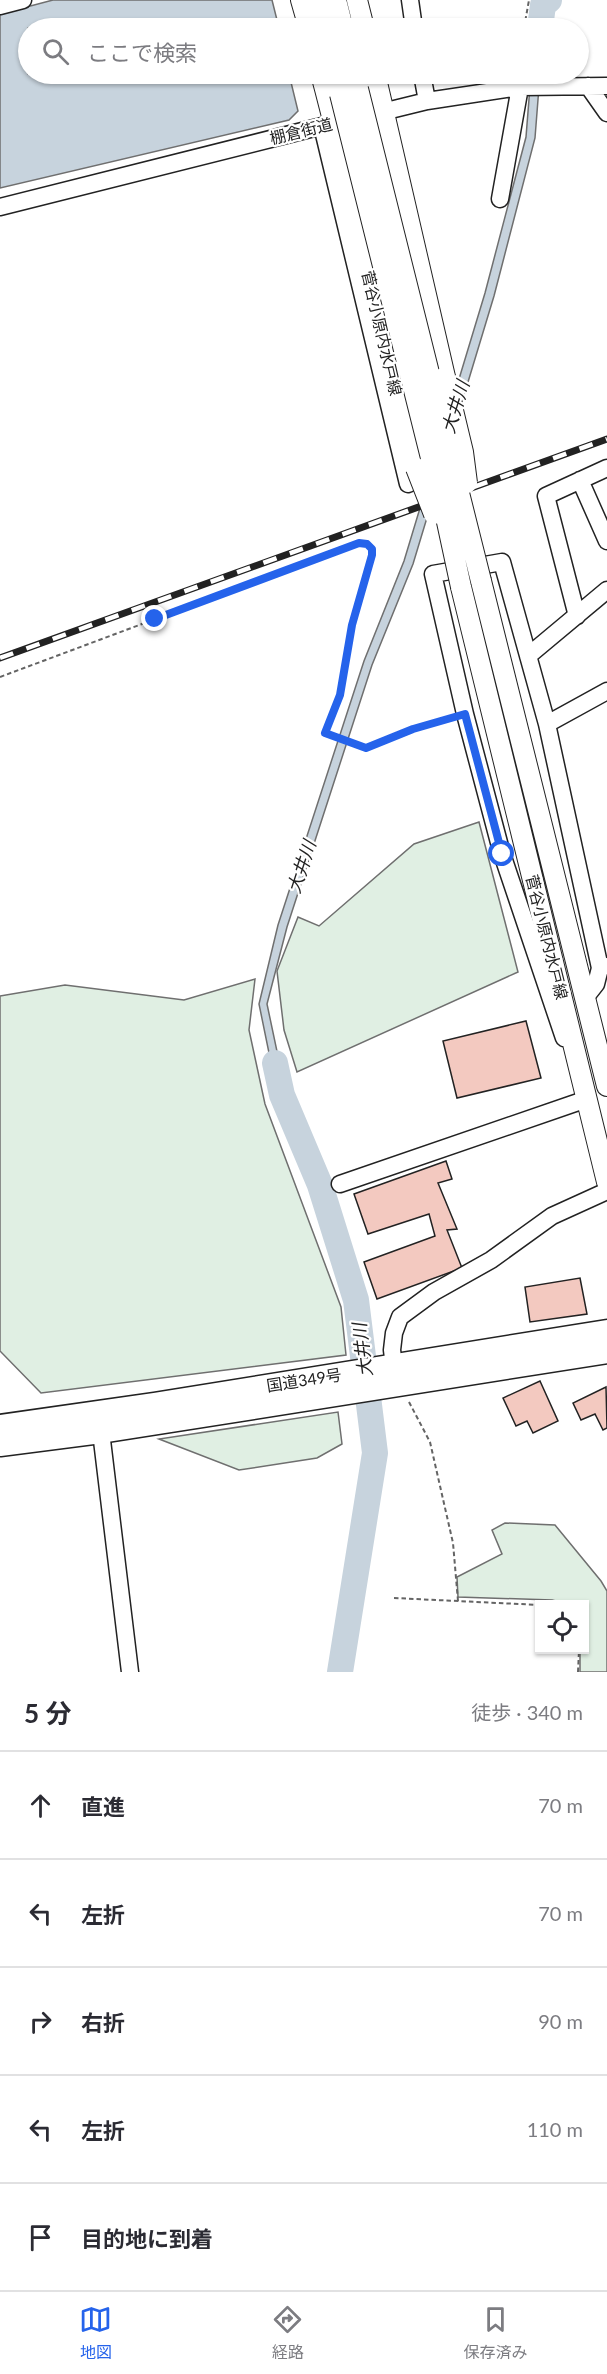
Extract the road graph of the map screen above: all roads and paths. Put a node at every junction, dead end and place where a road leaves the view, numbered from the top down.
1 (23, 0) edge
2 (301, 0) edge
3 (317, 0) edge
4 (336, 0) edge
5 (357, 0) edge
6 (410, 0) edge
7 (529, 0) edge
8 (0, 6) edge
9 (306, 18) edge
10 (322, 18) edge
11 (340, 18) edge
12 (362, 18) edge
13 (413, 18) edge
14 (526, 18) edge
15 (322, 84) edge
16 (377, 84) edge
17 (424, 84) edge
18 (351, 86) edge
19 (588, 86) junction
20 (607, 86) edge
21 (522, 87) junction
22 (427, 101) junction
23 (384, 112) junction
24 (607, 113) edge
25 (328, 125) junction
26 (500, 200) dead end
27 (0, 207) edge
28 (607, 468) edge
29 (580, 480) junction
30 (408, 484) dead end
31 (607, 541) edge
32 (481, 580) junction
33 (461, 586) junction
34 (607, 590) edge
35 (577, 616) junction
36 (528, 656) junction
37 (0, 677) edge
38 (607, 691) edge
39 (465, 714) junction
40 (547, 724) junction
41 (603, 967) edge
42 (585, 998) junction
43 (580, 1069) junction
44 (607, 1086) edge
45 (587, 1099) junction
46 (607, 1182) edge
47 (340, 1184) dead end
48 (607, 1191) edge
49 (607, 1332) edge
50 (607, 1352) edge
51 (391, 1376) junction
52 (346, 1383) junction
53 (0, 1426) edge
54 (101, 1432) junction
55 (0, 1445) edge
56 (394, 1598) dead end
57 (458, 1601) junction
58 (535, 1605) edge
59 (579, 1654) edge
60 (130, 1672) edge
61 (578, 1672) edge

1 - 8 street
2 - 9 main road
3 - 10 main road
4 - 11 main road
5 - 12 main road
6 - 13 street
7 - 14 path
15 - 25 main road, 菅谷小原内水戸線
16 - 23 main road, 菅谷小原内水戸線
17 - 22 street
18 - 32 main road, 菅谷小原内水戸線, bridge
18 - 33 main road, 菅谷小原内水戸線, bridge
19 - 20 street, 棚倉街道
19 - 21 street, 棚倉街道
19 - 24 street
21 - 22 street, 棚倉街道
21 - 26 street
22 - 23 street, 棚倉街道
23 - 25 street, 棚倉街道
23 - 32 main road, 菅谷小原内水戸線, bridge
25 - 27 street, 棚倉街道
25 - 30 street
25 - 33 main road, 菅谷小原内水戸線, bridge
28 - 29 street
29 - 31 street
29 - 35 street
32 - 42 main road, 菅谷小原内水戸線
33 - 43 main road, 菅谷小原内水戸線
34 - 35 street
35 - 36 street
36 - 39 street
36 - 40 street
37 - 39 path
38 - 40 street
39 - 43 street
40 - 41 street
41 - 42 street
42 - 44 main road, 菅谷小原内水戸線
43 - 45 main road, 菅谷小原内水戸線
45 - 46 main road, 菅谷小原内水戸線
45 - 47 street
48 - 51 street
49 - 51 highway, 国道349号
50 - 51 highway, 国道349号
51 - 52 highway, 国道349号
51 - 57 path
52 - 53 highway, 国道349号
52 - 54 highway, 国道349号
54 - 55 highway, 国道349号
54 - 60 street
56 - 57 path
57 - 58 path
59 - 61 path

